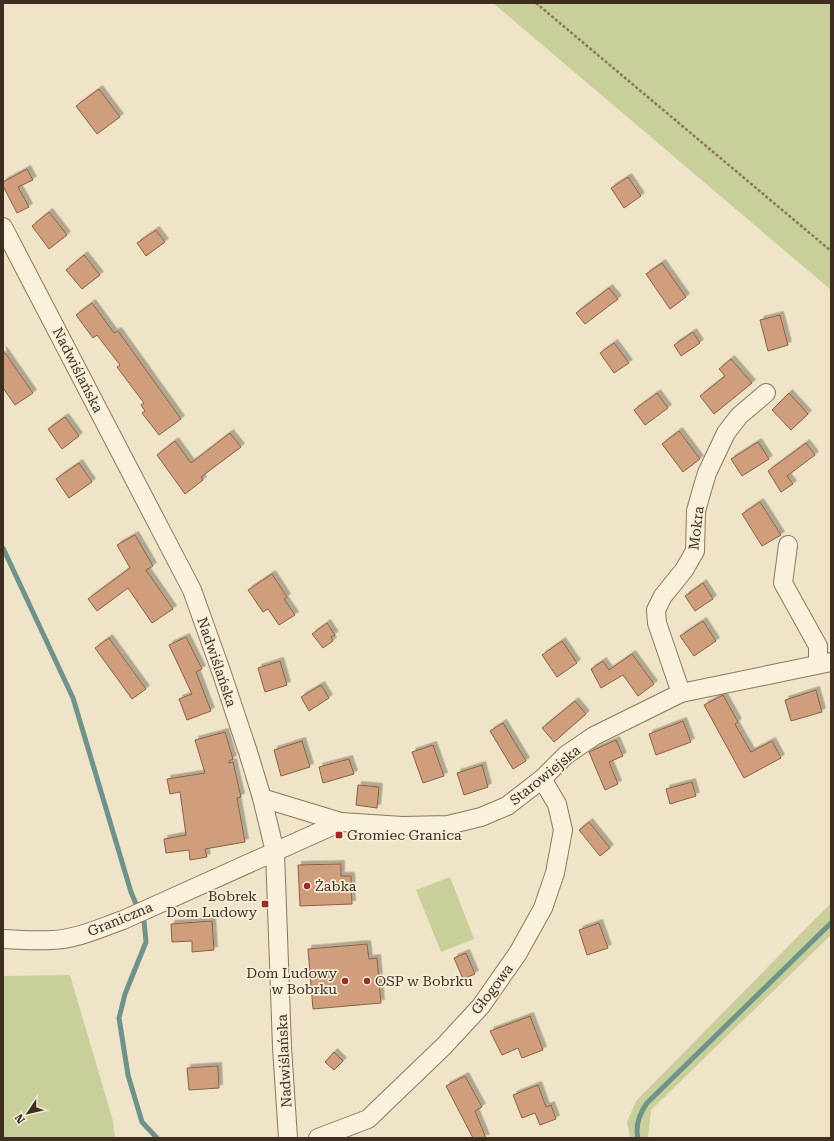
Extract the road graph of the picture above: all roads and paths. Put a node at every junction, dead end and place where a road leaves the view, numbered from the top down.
1 (536, 3) edge
2 (3, 227) edge
3 (831, 251) edge
4 (766, 393) dead end
5 (788, 545) dead end
6 (825, 663) edge
7 (681, 693) junction
8 (542, 779) junction
9 (262, 798) junction
10 (341, 822) junction
11 (275, 852) junction
12 (3, 939) edge
13 (288, 1138) edge
14 (318, 1138) edge

1 - 3 path
2 - 9 street, Nadwiślańska
4 - 7 street, Mokra
5 - 6 street, Starowiejska
6 - 7 street, Starowiejska
7 - 8 street, Starowiejska
8 - 10 street, Starowiejska
8 - 14 street, Głogowa
9 - 10 street, Starowiejska
9 - 11 street, Nadwiślańska
10 - 11 street, Graniczna
11 - 12 street, Graniczna
11 - 13 street, Nadwiślańska

